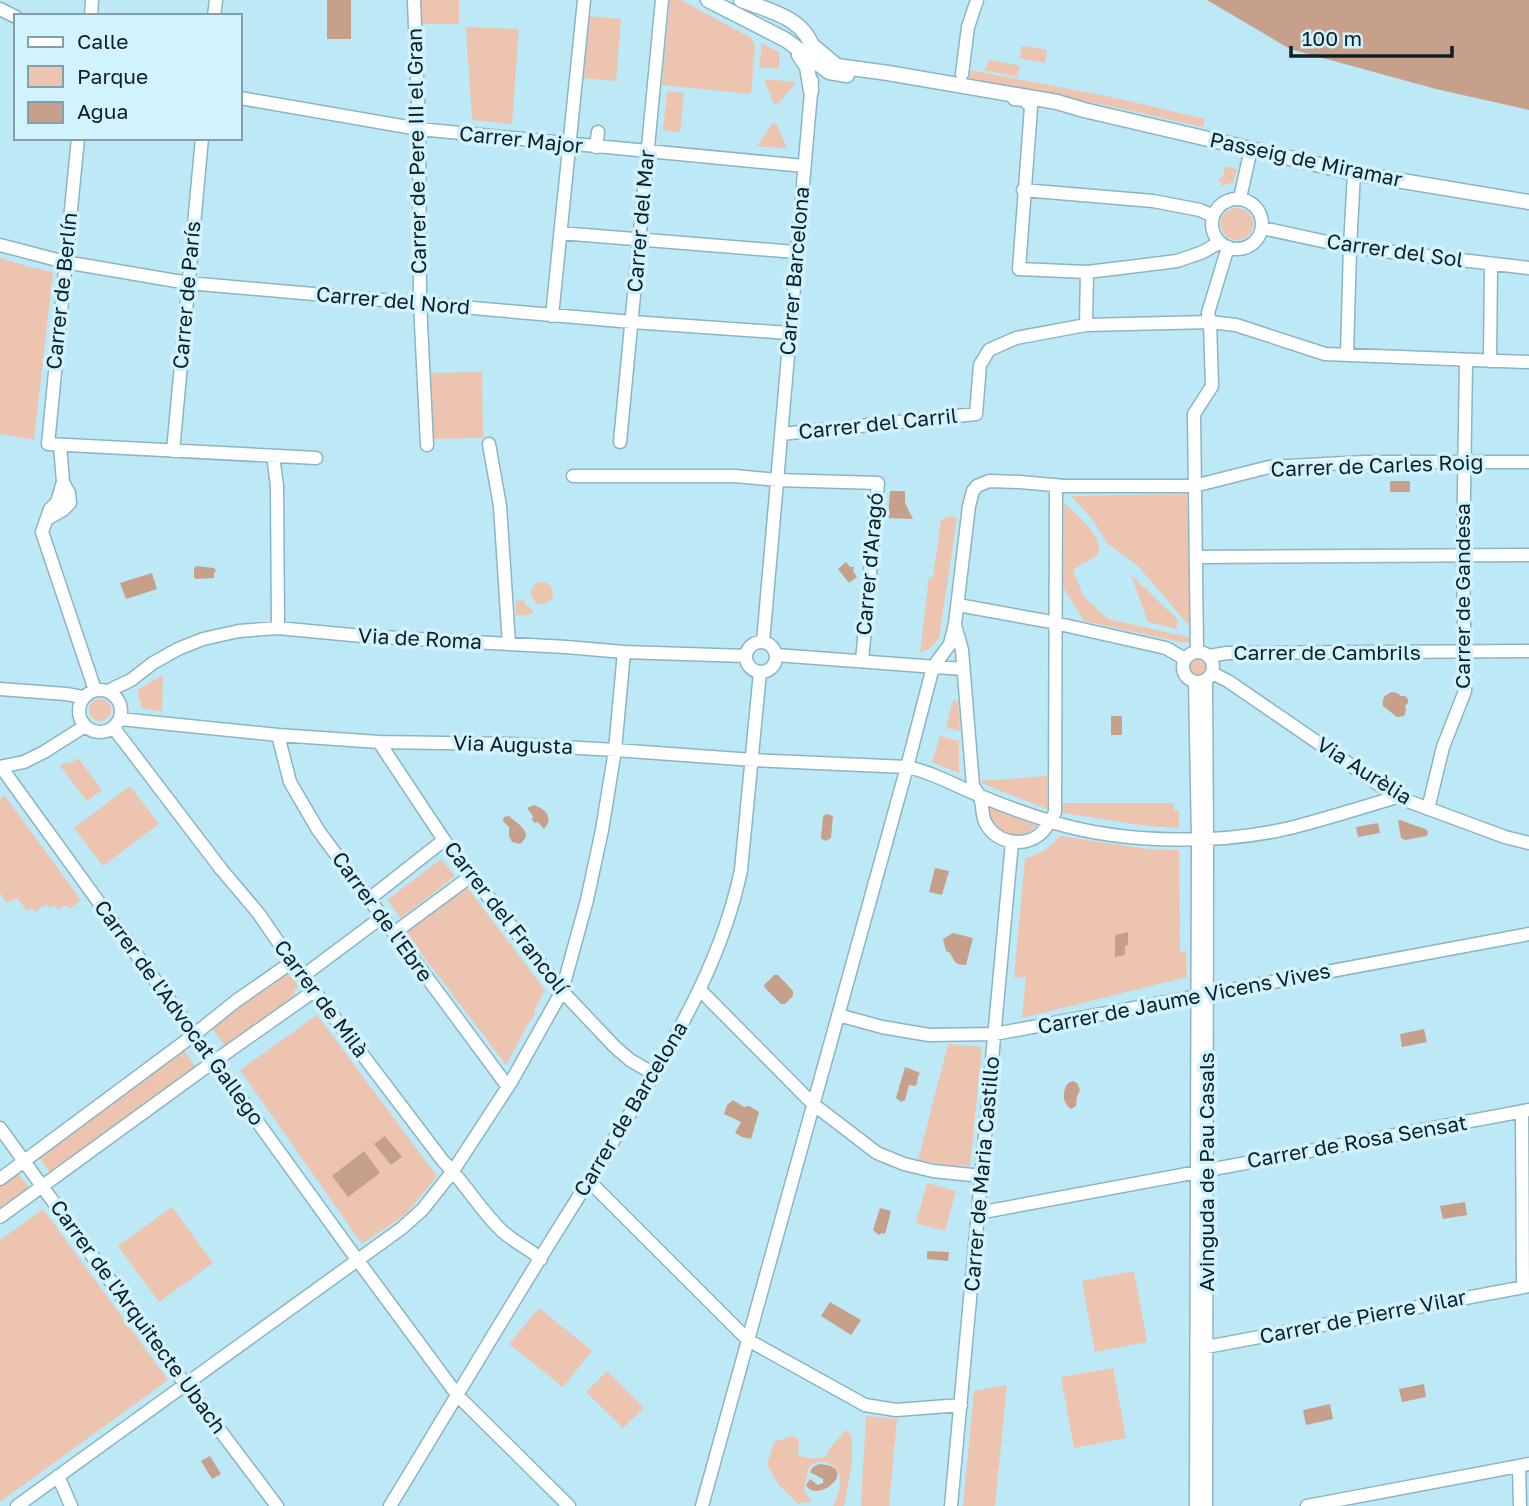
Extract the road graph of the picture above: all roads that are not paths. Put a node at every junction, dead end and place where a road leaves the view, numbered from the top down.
1 (414, 0) edge
2 (584, 0) edge
3 (662, 0) edge
4 (699, 0) edge
5 (708, 0) edge
6 (721, 0) edge
7 (741, 0) edge
8 (976, 0) edge
9 (776, 14) junction
10 (812, 45) junction
11 (813, 62) junction
12 (880, 72) junction
13 (962, 74) dead end
14 (844, 75) junction
15 (981, 89) junction
16 (811, 91) junction
17 (940, 91) junction
18 (242, 98) edge
19 (1029, 106) junction
20 (1084, 110) junction
21 (419, 129) junction
22 (598, 132) dead end
23 (78, 140) edge
24 (202, 140) edge
25 (569, 145) junction
26 (596, 147) junction
27 (1251, 149) junction
28 (648, 151) junction
29 (804, 166) junction
30 (1354, 173) junction
31 (1024, 190) junction
32 (1240, 198) junction
33 (1529, 202) edge
34 (1213, 216) junction
35 (1262, 228) junction
36 (560, 233) junction
37 (640, 240) junction
38 (1224, 244) junction
39 (0, 245) edge
40 (1350, 247) junction
41 (796, 252) junction
42 (65, 262) junction
43 (1491, 264) junction
44 (1529, 268) edge
45 (1087, 272) junction
46 (188, 284) junction
47 (420, 303) junction
48 (552, 316) junction
49 (1210, 322) junction
50 (632, 323) junction
51 (1086, 325) junction
52 (789, 333) junction
53 (1348, 355) junction
54 (1466, 361) junction
55 (1490, 361) junction
56 (1529, 362) edge
57 (781, 434) junction
58 (620, 442) dead end
59 (489, 444) dead end
60 (54, 445) junction
61 (427, 445) dead end
62 (173, 451) junction
63 (273, 456) junction
64 (316, 458) dead end
65 (1529, 462) edge
66 (1464, 463) junction
67 (573, 475) dead end
68 (777, 480) junction
69 (1056, 485) junction
70 (1194, 486) junction
71 (1463, 555) junction
72 (1529, 555) edge
73 (1196, 557) junction
74 (958, 605) junction
75 (955, 624) junction
76 (1057, 624) junction
77 (278, 628) junction
78 (763, 642) junction
79 (509, 644) junction
80 (1529, 651) edge
81 (624, 652) junction
82 (1464, 652) junction
83 (1203, 654) junction
84 (776, 655) junction
85 (746, 656) junction
86 (1185, 659) junction
87 (862, 661) junction
88 (933, 667) junction
89 (964, 669) junction
90 (760, 672) junction
91 (1204, 679) junction
92 (0, 688) edge
93 (108, 691) junction
94 (89, 694) junction
95 (116, 723) junction
96 (85, 726) junction
97 (278, 735) junction
98 (379, 742) junction
99 (615, 750) junction
100 (753, 760) junction
101 (0, 767) edge
102 (907, 767) junction
103 (979, 795) junction
104 (1397, 797) junction
105 (1428, 809) junction
106 (1051, 821) junction
107 (1203, 839) junction
108 (444, 841) junction
109 (1012, 842) junction
110 (1529, 843) edge
111 (471, 876) junction
112 (369, 899) junction
113 (382, 917) junction
114 (394, 933) junction
115 (1529, 934) edge
116 (292, 962) junction
117 (303, 976) junction
118 (700, 990) junction
119 (314, 991) junction
120 (562, 991) junction
121 (1203, 995) junction
122 (838, 1015) junction
123 (195, 1034) junction
124 (995, 1034) junction
125 (215, 1061) junction
126 (653, 1074) junction
127 (508, 1087) junction
128 (813, 1104) junction
129 (1526, 1111) edge
130 (0, 1128) edge
131 (24, 1161) junction
132 (1202, 1170) junction
133 (453, 1171) junction
134 (982, 1175) junction
135 (0, 1179) edge
136 (589, 1181) junction
137 (42, 1186) junction
138 (978, 1213) junction
139 (0, 1217) edge
140 (358, 1259) junction
141 (541, 1259) junction
142 (1526, 1286) edge
143 (748, 1340) junction
144 (1202, 1348) junction
145 (185, 1384) junction
146 (457, 1396) junction
147 (961, 1405) junction
148 (1524, 1465) edge
149 (58, 1476) junction
150 (17, 1506) edge
151 (71, 1506) edge
152 (277, 1506) edge
153 (390, 1506) edge
154 (569, 1506) edge
155 (702, 1506) edge
156 (951, 1506) edge
157 (1196, 1506) edge
158 (1206, 1506) edge
159 (1307, 1506) edge
160 (1520, 1506) edge

1 - 21 street, Carrer de Pere III el Gran
2 - 25 street
3 - 28 street, Carrer del Mar
4 - 16 street
5 - 11 street, Passeig de Miramar
6 - 9 street
7 - 9 street
8 - 13 street
9 - 10 street, Passeig de Miramar
10 - 11 street
10 - 12 street, Passeig de Miramar
11 - 14 street, Passeig de Miramar
11 - 16 street, Carrer Barcelona
12 - 14 street, Passeig de Miramar
12 - 15 street, Passeig de Miramar
12 - 17 street, Passeig de Miramar
14 - 17 street, Passeig de Miramar
15 - 19 street, Passeig de Miramar
15 - 20 street, Passeig de Miramar
16 - 29 street, Carrer Barcelona
17 - 19 street, Passeig de Miramar
18 - 21 street, Carrer Major
19 - 20 street, Passeig de Miramar
19 - 31 street
20 - 27 street, Passeig de Miramar
21 - 25 street, Carrer Major
21 - 47 street, Carrer de Pere III el Gran
22 - 26 street
23 - 42 street, Carrer de Berlín
24 - 46 street, Carrer de París
25 - 26 street, Carrer Major
25 - 36 street
26 - 28 street, Carrer Major
27 - 30 street, Passeig de Miramar
27 - 32 street
28 - 29 street, Carrer Major
28 - 37 street, Carrer del Mar
29 - 41 street, Carrer Barcelona
30 - 33 street, Passeig de Miramar
30 - 40 street
31 - 34 street
31 - 45 street
32 - 34 street
32 - 35 street
34 - 38 street
35 - 38 street
35 - 40 street, Carrer del Sol
36 - 37 street
36 - 48 street
37 - 41 street
37 - 50 street, Carrer del Mar
38 - 45 street
38 - 49 street
39 - 42 street, Carrer del Nord
40 - 43 street, Carrer del Sol
40 - 53 street
41 - 52 street, Carrer Barcelona
42 - 46 street, Carrer del Nord
42 - 60 street, Carrer de Berlín
43 - 44 street, Carrer del Sol
43 - 55 street
45 - 51 street
46 - 47 street, Carrer del Nord
46 - 62 street, Carrer de París
47 - 48 street, Carrer del Nord
47 - 61 street, Carrer de Pere III el Gran
48 - 50 street, Carrer del Nord
49 - 51 street
49 - 53 street
49 - 70 street
50 - 52 street, Carrer del Nord
50 - 58 street, Carrer del Mar
51 - 57 street, Carrer del Carril
52 - 57 street, Carrer Barcelona
53 - 54 street
54 - 55 street
54 - 66 street, Carrer de Gandesa
55 - 56 street
57 - 68 street, Carrer Barcelona
59 - 79 street
60 - 62 street
60 - 94 street, Carrer de Berlín
62 - 63 street
63 - 64 street
63 - 77 street
65 - 66 street, Carrer de Carles Roig
66 - 70 street, Carrer de Carles Roig
66 - 71 street, Carrer de Gandesa
67 - 68 street
68 - 78 street
68 - 87 street, Carrer d'Aragó
69 - 70 street, Carrer de Carles Roig
69 - 74 street, Carrer de Carles Roig
69 - 76 street
70 - 73 street
71 - 72 street
71 - 73 street
71 - 82 street, Carrer de Gandesa
73 - 83 street
74 - 75 street
74 - 76 street
75 - 88 street
75 - 89 street
76 - 86 street
76 - 106 street
77 - 79 street, Via de Roma
77 - 93 street, Via de Roma
78 - 84 street
78 - 85 street
79 - 81 street, Via de Roma
80 - 82 street, Carrer de Cambrils
81 - 85 street, Via de Roma
81 - 99 street
82 - 83 street, Carrer de Cambrils
82 - 105 street, Carrer de Gandesa
83 - 86 street
83 - 91 street
84 - 87 street
84 - 90 street
85 - 90 street
86 - 91 street
87 - 88 street
88 - 89 street
88 - 102 street
89 - 103 street
90 - 100 street, Carrer de Barcelona
91 - 104 street, Via Aurèlia
91 - 107 street, Avinguda de Pau Casals
92 - 94 street
93 - 94 street
93 - 95 street
94 - 96 street
95 - 96 street
95 - 97 street, Via Augusta
95 - 116 street, Carrer de Milà
96 - 101 street
97 - 98 street, Via Augusta
97 - 112 street, Carrer de l'Ebre
98 - 99 street, Via Augusta
98 - 108 street, Carrer del Francolí
99 - 100 street, Via Augusta
99 - 120 street
100 - 102 street, Via Augusta
100 - 118 street, Carrer de Barcelona
101 - 123 street, Carrer de l'Advocat Gallego
102 - 103 street, Via Augusta
102 - 122 street
103 - 106 street, Via Augusta
103 - 109 street
104 - 105 street, Via Aurèlia
104 - 107 street, Via Augusta
105 - 110 street, Via Aurèlia
106 - 107 street, Via Augusta
106 - 109 street
107 - 121 street, Avinguda de Pau Casals
108 - 111 street, Carrer del Francolí
108 - 112 street
109 - 124 street, Carrer de Maria Castillo
111 - 114 street
111 - 120 street, Carrer del Francolí
112 - 113 street, Carrer de l'Ebre
113 - 114 street, Carrer de l'Ebre
113 - 117 street
114 - 127 street, Carrer de l'Ebre
115 - 121 street, Carrer de Jaume Vicens Vives
116 - 117 street, Carrer de Milà
116 - 123 street
117 - 119 street, Carrer de Milà
118 - 126 street, Carrer de Barcelona
118 - 128 street
119 - 125 street
119 - 133 street, Carrer de Milà
120 - 126 street, Carrer del Francolí
120 - 127 street
121 - 124 street, Carrer de Jaume Vicens Vives
121 - 132 street, Avinguda de Pau Casals
122 - 124 street, Carrer de Jaume Vicens Vives
122 - 128 street
123 - 125 street, Carrer de l'Advocat Gallego
123 - 131 street
124 - 134 street, Carrer de Maria Castillo
125 - 137 street
125 - 140 street, Carrer de l'Advocat Gallego
126 - 136 street, Carrer de Barcelona
127 - 133 street
128 - 134 street
128 - 143 street
129 - 132 street, Carrer de Rosa Sensat
129 - 142 street
130 - 131 street, Carrer de l'Arquitecte Ubach
131 - 135 street
131 - 137 street, Carrer de l'Arquitecte Ubach
132 - 138 street, Carrer de Rosa Sensat
132 - 144 street, Avinguda de Pau Casals
133 - 140 street
133 - 141 street, Carrer de Milà
134 - 138 street, Carrer de Maria Castillo
136 - 141 street, Carrer de Barcelona
136 - 143 street
137 - 139 street
137 - 145 street, Carrer de l'Arquitecte Ubach
138 - 147 street, Carrer de Maria Castillo
140 - 145 street
140 - 146 street, Carrer de l'Advocat Gallego
141 - 146 street, Carrer de Barcelona
142 - 144 street, Carrer de Pierre Vilar
143 - 147 street
143 - 155 street
144 - 157 street, Avinguda de Pau Casals
144 - 158 street, Avinguda de Pau Casals
145 - 149 street
145 - 152 street, Carrer de l'Arquitecte Ubach
146 - 153 street, Carrer de Barcelona
146 - 154 street, Carrer de l'Advocat Gallego
147 - 156 street, Carrer de Maria Castillo
148 - 159 street
148 - 160 street
149 - 150 street
149 - 151 street

